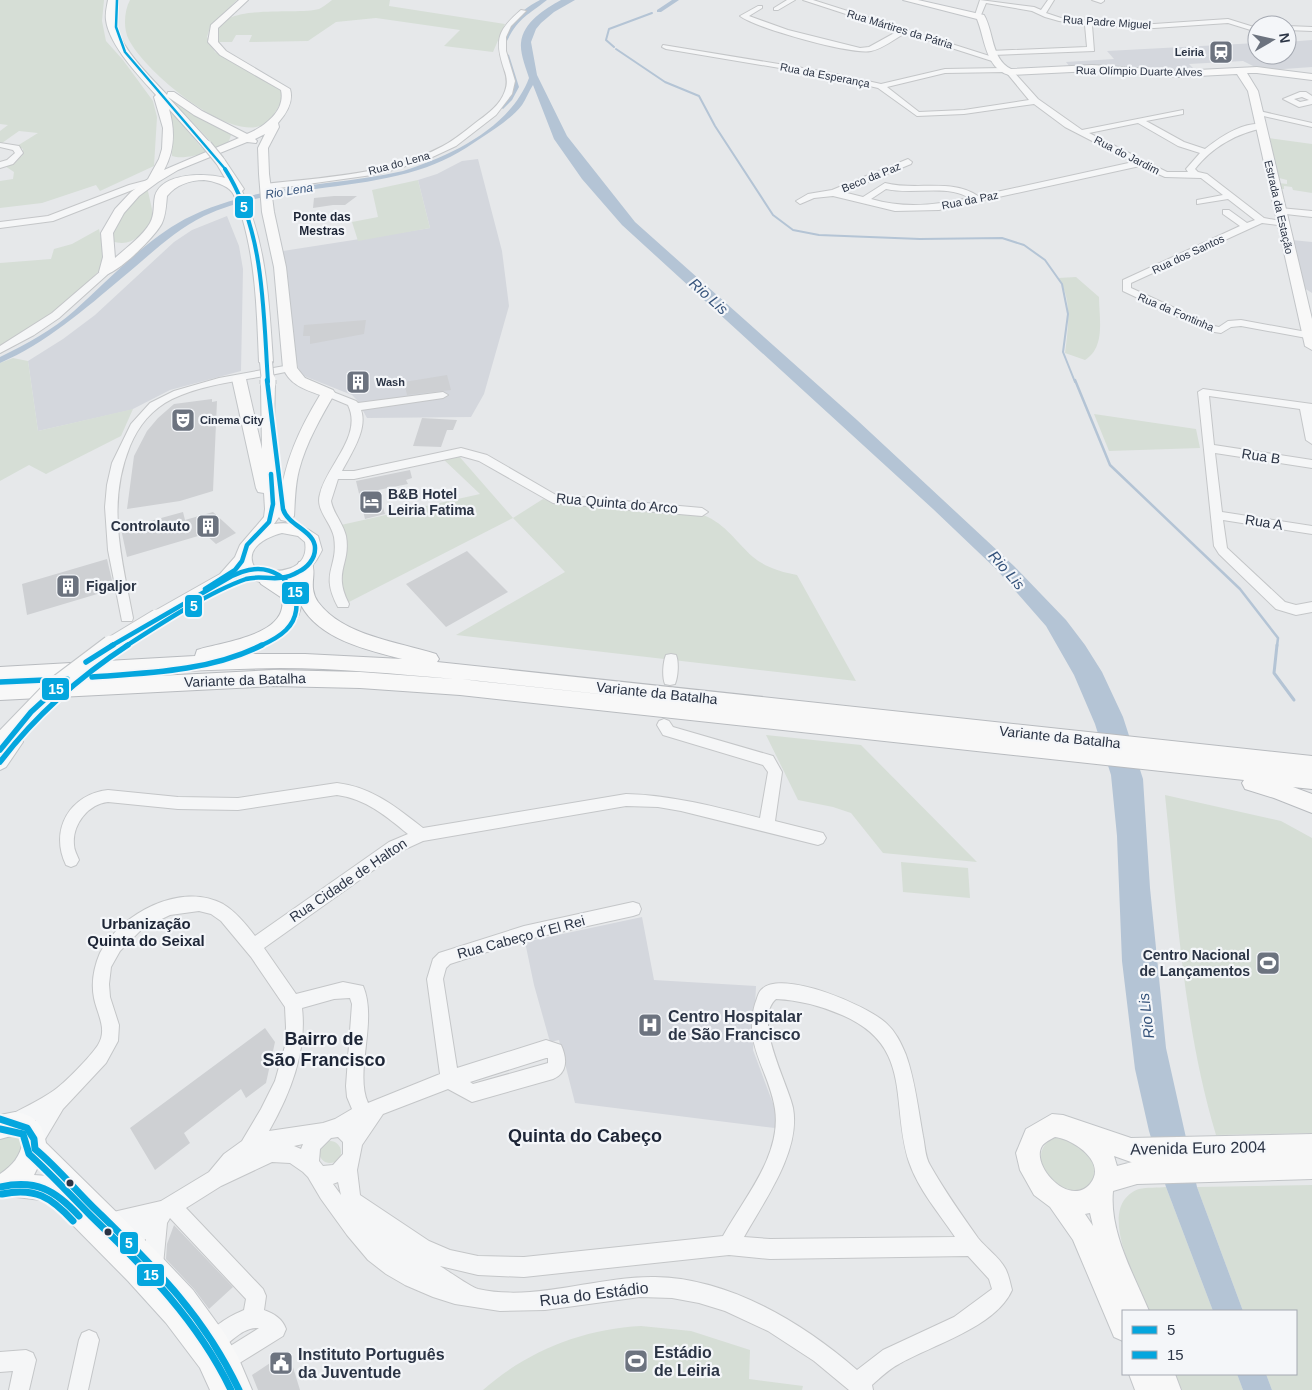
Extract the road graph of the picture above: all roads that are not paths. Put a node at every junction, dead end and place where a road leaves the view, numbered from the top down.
1 (112, 0) edge
2 (117, 0) edge
3 (244, 0) edge
4 (792, 0) edge
5 (806, 0) edge
6 (907, 0) edge
7 (982, 0) edge
8 (1051, 0) edge
9 (1095, 0) edge
10 (1101, 1) edge
11 (760, 7) dead end
12 (776, 8) dead end
13 (524, 12) dead end
14 (1042, 13) junction
15 (978, 15) junction
16 (1088, 23) junction
17 (1247, 27) edge
18 (1297, 28) edge
19 (1312, 29) edge
20 (904, 31) junction
21 (120, 40) junction
22 (666, 48) dead end
23 (994, 56) junction
24 (1006, 71) junction
25 (1240, 71) junction
26 (144, 76) junction
27 (1312, 77) edge
28 (881, 86) junction
29 (154, 87) junction
30 (1312, 100) edge
31 (1035, 101) junction
32 (1299, 105) junction
33 (1180, 112) dead end
34 (1258, 112) junction
35 (1139, 120) junction
36 (1292, 120) junction
37 (1312, 125) edge
38 (271, 126) junction
39 (1262, 126) junction
40 (232, 131) junction
41 (1083, 132) junction
42 (245, 139) junction
43 (0, 145) edge
44 (260, 151) junction
45 (1204, 152) junction
46 (167, 155) junction
47 (222, 156) junction
48 (204, 158) junction
49 (191, 160) junction
50 (908, 162) dead end
51 (1140, 163) junction
52 (0, 165) edge
53 (1195, 174) junction
54 (151, 187) junction
55 (238, 189) junction
56 (131, 192) junction
57 (266, 192) junction
58 (833, 193) junction
59 (1231, 196) junction
60 (976, 199) junction
61 (800, 200) dead end
62 (864, 200) junction
63 (1200, 202) dead end
64 (1280, 211) junction
65 (1226, 212) dead end
66 (1312, 214) edge
67 (1261, 220) junction
68 (157, 221) junction
69 (1283, 224) junction
70 (0, 225) edge
71 (1246, 227) junction
72 (146, 236) junction
73 (106, 240) junction
74 (105, 272) junction
75 (1129, 292) joint
76 (1200, 324) joint
77 (1311, 340) edge
78 (0, 350) edge
79 (290, 368) junction
80 (238, 379) junction
81 (328, 393) junction
82 (443, 395) dead end
83 (269, 404) junction
84 (356, 407) junction
85 (1308, 407) edge
86 (1312, 440) edge
87 (1209, 448) junction
88 (1312, 464) edge
89 (335, 475) junction
90 (702, 512) dead end
91 (1216, 514) junction
92 (286, 516) junction
93 (300, 530) junction
94 (1312, 530) edge
95 (261, 531) junction
96 (242, 560) junction
97 (305, 567) junction
98 (261, 577) junction
99 (343, 604) dead end
100 (1312, 607) edge
101 (127, 618) dead end
102 (161, 620) junction
103 (671, 659) dead end
104 (158, 664) junction
105 (477, 673) junction
106 (0, 675) edge
107 (670, 680) dead end
108 (45, 690) junction
109 (0, 692) edge
110 (0, 701) edge
111 (664, 724) dead end
112 (7, 743) edge
113 (1045, 748) junction
114 (0, 762) edge
115 (1312, 765) edge
116 (1206, 766) junction
117 (1312, 780) edge
118 (1312, 804) edge
119 (767, 824) junction
120 (420, 835) junction
121 (818, 838) dead end
122 (71, 860) dead end
123 (633, 909) dead end
124 (252, 946) junction
125 (292, 1003) junction
126 (450, 1080) junction
127 (60, 1098) junction
128 (370, 1110) junction
129 (267, 1120) junction
130 (5, 1123) edge
131 (330, 1130) junction
132 (1087, 1136) junction
133 (281, 1138) junction
134 (354, 1143) junction
135 (35, 1145) junction
136 (1312, 1146) edge
137 (249, 1147) junction
138 (348, 1165) junction
139 (1312, 1167) edge
140 (313, 1168) junction
141 (216, 1179) junction
142 (3, 1186) edge
143 (1102, 1187) junction
144 (1059, 1200) junction
145 (165, 1212) junction
146 (114, 1234) junction
147 (359, 1237) junction
148 (400, 1242) junction
149 (729, 1244) junction
150 (972, 1246) junction
151 (153, 1265) junction
152 (476, 1299) junction
153 (1136, 1310) edge
154 (1122, 1326) edge
155 (89, 1340) dead end
156 (217, 1354) junction
157 (0, 1362) edge
158 (1142, 1375) edge
159 (1162, 1375) edge
160 (860, 1387) edge
161 (19, 1390) edge
162 (78, 1390) edge
163 (224, 1390) edge
164 (239, 1390) edge
165 (1148, 1390) edge
166 (1168, 1390) edge

1 - 21 main road
2 - 21 main road
3 - 38 main road
4 - 12 street
5 - 20 street, Rua Mártires da Pátria
6 - 15 main road
7 - 14 street, Rua Padre Miguel
7 - 15 street, Rua Padre Miguel
8 - 14 street
9 - 10 street
11 - 20 street
13 - 57 street, Rua do Lena
14 - 16 street, Rua Padre Miguel
15 - 23 main road
16 - 17 street, Rua Padre Miguel
16 - 23 street, Rua Mártires da Pátria
18 - 19 street
20 - 23 street, Rua Mártires da Pátria
21 - 26 main road
22 - 28 street, Rua da Esperança
23 - 24 main road
24 - 25 main road, Rua Olímpio Duarte Alves
24 - 28 street
24 - 31 street, Rua do Jardim
25 - 27 main road, Rua Olímpio Duarte Alves
25 - 34 main road, Estrada da Estação
26 - 29 main road
26 - 40 main road
28 - 31 street, Rua da Esperança
29 - 46 main road
29 - 47 main road, bridge
30 - 32 street
30 - 32 street
31 - 41 street, Rua do Jardim
32 - 36 street
33 - 35 street
34 - 36 street
34 - 39 main road, Estrada da Estação
35 - 41 street
35 - 45 street
36 - 37 street
38 - 40 main road
38 - 42 main road
38 - 44 main road
39 - 45 street
39 - 64 main road, Estrada da Estação
40 - 42 main road
41 - 51 street, Rua do Jardim
42 - 44 main road
42 - 47 main road
42 - 49 main road
43 - 52 street
44 - 47 main road
44 - 57 main road
45 - 53 street
46 - 49 main road
46 - 54 main road
47 - 48 main road
47 - 55 main road
48 - 49 main road
48 - 54 main road
49 - 54 main road
50 - 58 street, Beco da Paz
51 - 53 street, Rua do Jardim
51 - 60 street, Rua da Paz
53 - 59 street, Rua do Jardim
54 - 56 main road
54 - 68 main road
55 - 68 main road
55 - 83 main road, bridge
56 - 70 street
56 - 73 main road
57 - 79 main road
58 - 61 street, Rua da Paz
58 - 62 street, Rua da Paz
59 - 63 street
59 - 67 street, Rua do Jardim
60 - 62 street, Rua da Paz
60 - 62 street
64 - 66 street
64 - 69 main road, Estrada da Estação
65 - 71 street
67 - 69 street, Rua do Jardim
67 - 71 street, Rua dos Santos
68 - 72 main road
69 - 77 main road, Estrada da Estação
71 - 75 street, Rua dos Santos
72 - 73 main road
72 - 74 main road
73 - 74 main road
74 - 78 street
75 - 76 street, Rua da Fontinha
76 - 77 street, Rua da Fontinha
79 - 80 street
79 - 81 main road
80 - 95 main road
80 - 101 street
81 - 84 street
81 - 92 main road
82 - 84 street
83 - 92 main road
83 - 95 main road
84 - 89 street
85 - 86 street
85 - 87 street
87 - 88 street, Rua B
87 - 91 street
89 - 90 street, Rua Quinta do Arco
89 - 99 street
91 - 94 street, Rua A
91 - 100 street
92 - 93 main road
93 - 95 main road
93 - 97 main road
95 - 96 main road
96 - 98 main road
96 - 102 main road
97 - 98 main road
97 - 105 highway
98 - 102 main road
98 - 104 highway
102 - 112 main road
103 - 107 street
104 - 105 highway, Variante da Batalha
104 - 106 highway, Variante da Batalha
105 - 113 highway, Variante da Batalha
108 - 109 highway, Variante da Batalha
108 - 110 highway
108 - 113 highway, Variante da Batalha
111 - 119 street
112 - 114 main road
113 - 116 highway
115 - 116 highway
116 - 117 highway
116 - 118 highway
119 - 120 street, Rua Cidade de Halton
119 - 121 street, Rua Cidade de Halton
120 - 122 street
120 - 124 street, Rua Cidade de Halton
123 - 126 street, Rua Cabeço d´El Rei
124 - 125 street
124 - 127 street
125 - 128 street
125 - 129 street
126 - 126 street
126 - 128 street
127 - 130 street
127 - 135 street
128 - 131 street
128 - 134 street
129 - 133 street
129 - 137 street
130 - 135 main road
131 - 133 street
131 - 134 street
131 - 140 street
132 - 136 main road, Avenida Euro 2004
132 - 143 main road
132 - 144 main road
133 - 137 street
134 - 138 street
135 - 142 main road
135 - 146 main road
137 - 141 street
138 - 140 street
138 - 148 street
139 - 143 main road, Avenida Euro 2004
140 - 141 street
140 - 147 street, Rua do Estádio
141 - 145 street
142 - 146 main road
143 - 144 main road
143 - 153 main road
144 - 154 main road
145 - 146 street
145 - 151 street
145 - 156 street
146 - 151 main road
146 - 156 main road
147 - 148 street
147 - 152 street, Rua do Estádio
148 - 149 street
148 - 152 street, Rua do Estádio
149 - 150 street
149 - 150 street
150 - 160 street
151 - 156 main road
152 - 160 street, Rua do Estádio
155 - 162 street
156 - 163 main road
156 - 164 main road
157 - 161 street
158 - 165 main road
159 - 166 main road

